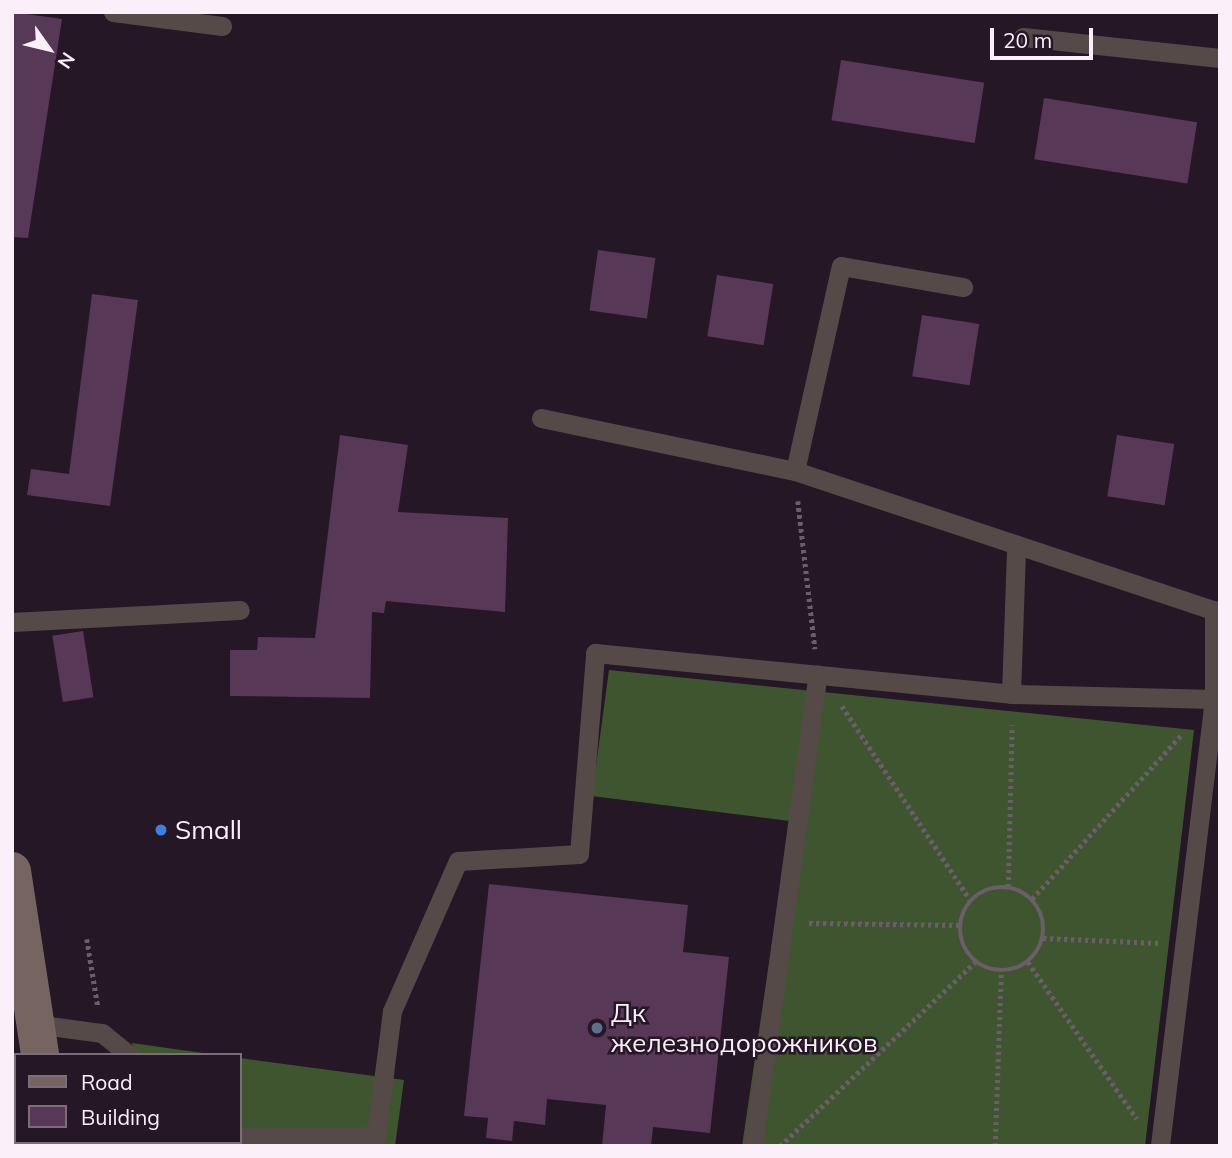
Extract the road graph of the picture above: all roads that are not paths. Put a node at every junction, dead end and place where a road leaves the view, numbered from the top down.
1 (113, 12) edge
2 (222, 26) dead end
3 (1023, 37) dead end
4 (1220, 58) edge
5 (963, 288) dead end
6 (541, 418) dead end
7 (795, 471) junction
8 (1016, 549) junction
9 (240, 610) dead end
10 (12, 622) edge
11 (818, 674) junction
12 (1011, 694) junction
13 (1214, 699) junction
14 (14, 892) edge
15 (37, 1039) edge
16 (126, 1053) edge
17 (242, 1138) edge
18 (377, 1141) edge
19 (753, 1146) edge
20 (1160, 1146) edge

1 - 2 lane
3 - 4 lane
5 - 7 lane
6 - 7 lane
7 - 8 lane
8 - 12 lane
8 - 13 lane
9 - 10 lane
11 - 12 lane
11 - 18 lane
11 - 19 lane
12 - 13 lane
13 - 20 lane
14 - 15 main road
15 - 16 lane
17 - 18 lane

